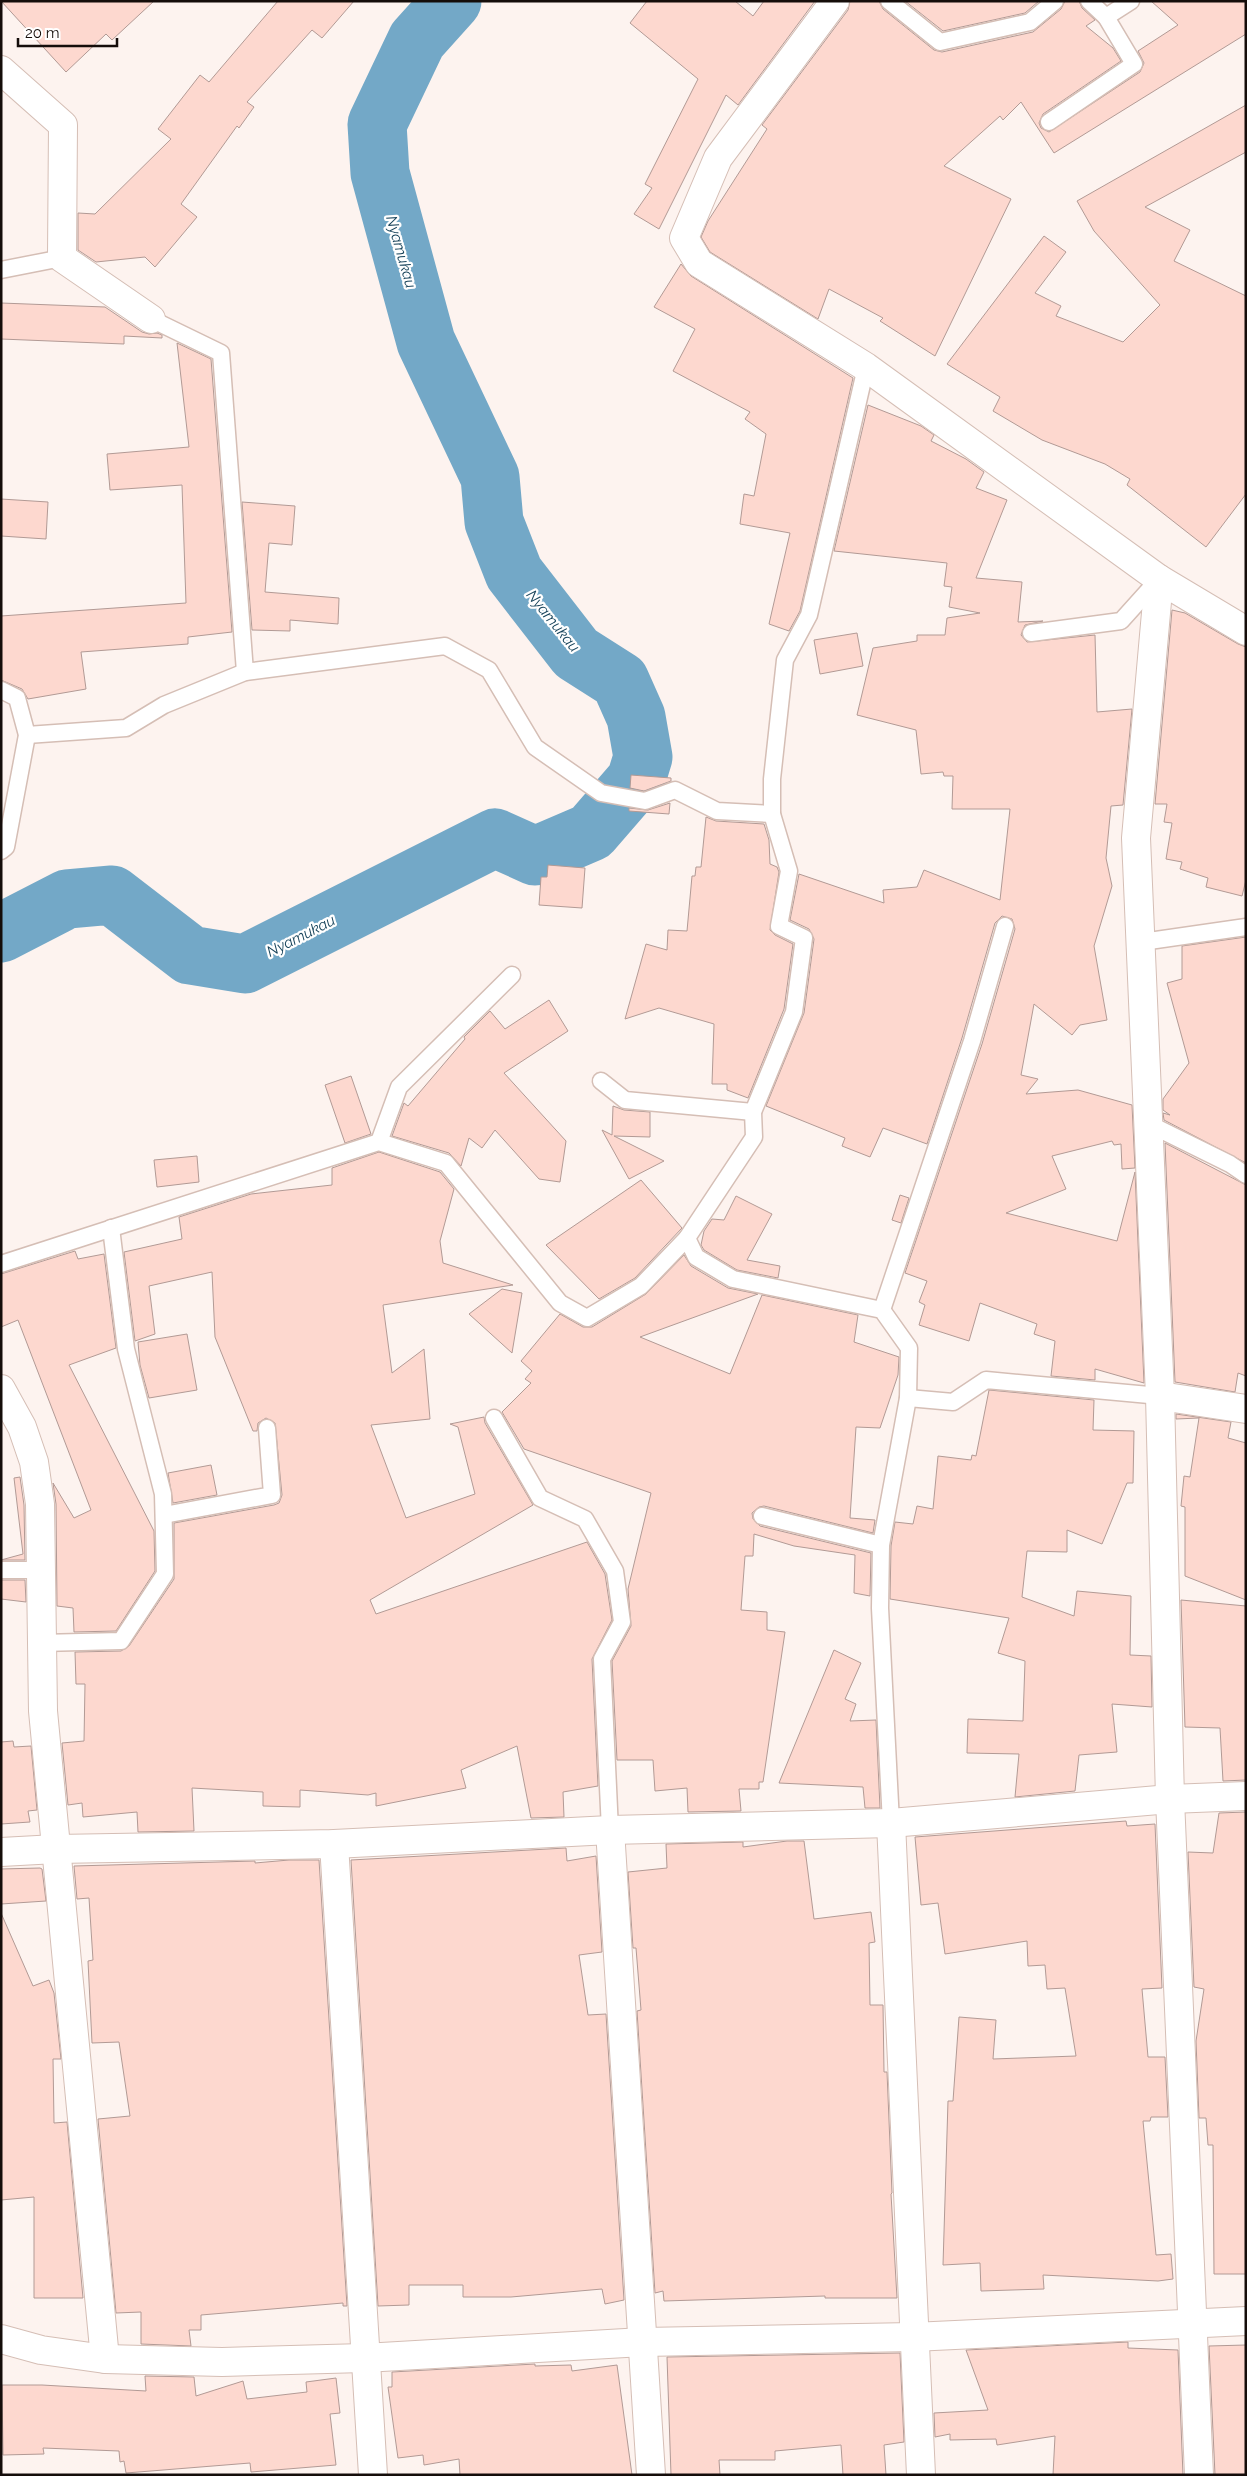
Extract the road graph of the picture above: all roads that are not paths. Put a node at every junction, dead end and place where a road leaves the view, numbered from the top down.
1 (835, 1) edge
2 (889, 1) edge
3 (1055, 1) edge
4 (1089, 1) edge
5 (1131, 1) edge
6 (1106, 17) junction
7 (1, 70) edge
8 (1049, 122) dead end
9 (62, 258) junction
10 (1, 270) edge
11 (151, 319) joint
12 (866, 367) junction
13 (1159, 578) junction
14 (1246, 631) edge
15 (1031, 633) dead end
16 (245, 672) junction
17 (1, 690) edge
18 (27, 735) junction
19 (772, 814) junction
20 (1, 852) edge
21 (1005, 926) dead end
22 (1246, 927) edge
23 (1142, 942) junction
24 (512, 975) dead end
25 (601, 1081) dead end
26 (753, 1112) junction
27 (1149, 1124) junction
28 (380, 1142) junction
29 (1246, 1175) edge
30 (111, 1228) junction
31 (687, 1238) junction
32 (1, 1264) edge
33 (882, 1310) junction
34 (1, 1389) edge
35 (1160, 1396) junction
36 (908, 1398) junction
37 (1246, 1409) edge
38 (494, 1418) dead end
39 (267, 1428) dead end
40 (164, 1515) junction
41 (762, 1516) dead end
42 (881, 1545) junction
43 (1, 1570) edge
44 (42, 1570) junction
45 (40, 1643) junction
46 (1246, 1796) edge
47 (1170, 1799) junction
48 (891, 1823) junction
49 (610, 1830) junction
50 (334, 1844) junction
51 (56, 1849) junction
52 (1, 1852) edge
53 (1246, 2321) edge
54 (1192, 2324) junction
55 (913, 2337) junction
56 (1, 2339) edge
57 (642, 2342) junction
58 (364, 2358) junction
59 (104, 2359) junction
60 (373, 2475) edge
61 (651, 2475) edge
62 (921, 2475) edge
63 (1199, 2475) edge

1 - 12 street
2 - 3 lane
4 - 6 lane
5 - 6 lane
6 - 8 lane
7 - 9 street
9 - 10 lane
9 - 11 street
11 - 16 lane
12 - 13 street
12 - 19 lane
13 - 14 street
13 - 15 lane
13 - 23 street
16 - 18 lane
16 - 19 lane
17 - 18 lane
18 - 20 lane
19 - 26 lane
21 - 33 lane
22 - 23 lane
23 - 27 street
24 - 28 lane
25 - 26 lane
26 - 31 lane
27 - 29 lane
27 - 35 street
28 - 30 lane
28 - 31 lane
30 - 32 lane
30 - 40 lane
31 - 33 lane
33 - 36 lane
34 - 44 street
35 - 36 lane
35 - 37 street
35 - 47 street
36 - 42 lane
38 - 49 lane
39 - 40 lane
40 - 45 lane
41 - 42 lane
42 - 48 lane
43 - 44 lane
44 - 45 street
45 - 51 street
46 - 47 street
47 - 48 street
47 - 54 street
48 - 49 street
48 - 55 street
49 - 50 street
49 - 57 street
50 - 51 street
50 - 58 street
51 - 52 street
51 - 59 street
53 - 54 street
54 - 55 street
54 - 63 street
55 - 57 street
55 - 62 street
56 - 59 street
57 - 58 street
57 - 61 street
58 - 59 street
58 - 60 street

